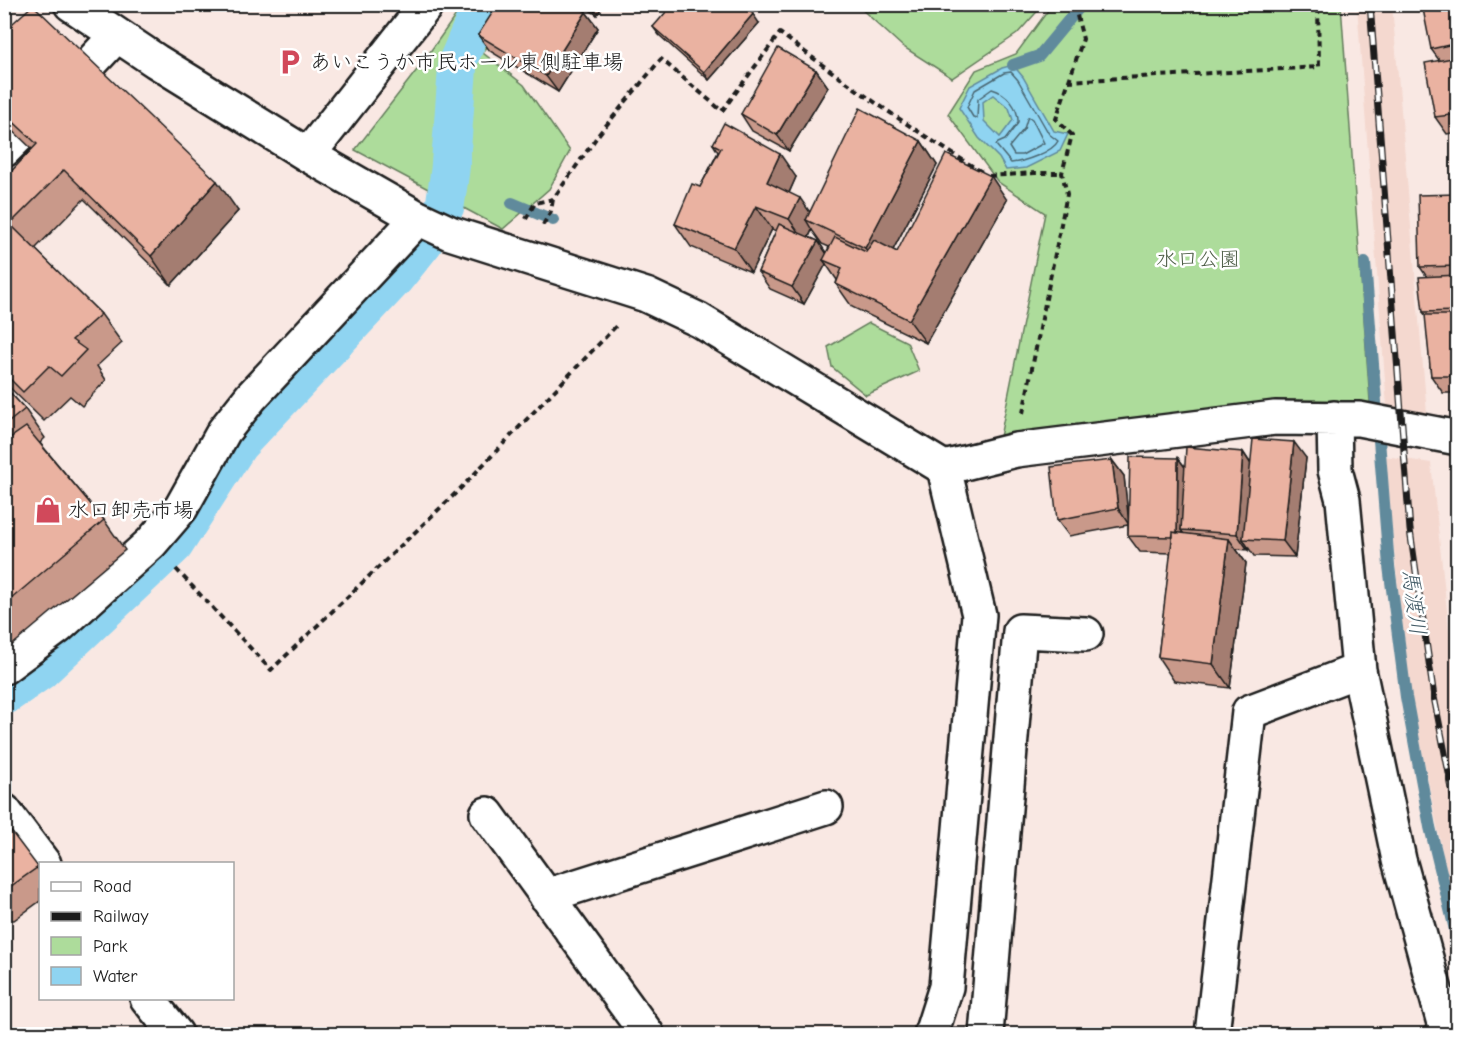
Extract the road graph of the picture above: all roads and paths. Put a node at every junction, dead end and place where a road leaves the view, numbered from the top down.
1 (72, 4) edge
2 (427, 4) edge
3 (1074, 4) edge
4 (1318, 4) edge
5 (117, 35) junction
6 (87, 67) edge
7 (1068, 81) junction
8 (308, 155) junction
9 (1062, 173) junction
10 (553, 199) junction
11 (535, 203) dead end
12 (551, 211) dead end
13 (432, 225) junction
14 (646, 294) junction
15 (1361, 420) junction
16 (1458, 438) edge
17 (1016, 450) junction
18 (944, 468) junction
19 (171, 564) dead end
20 (1086, 634) dead end
21 (4, 667) edge
22 (1359, 670) junction
23 (826, 807) dead end
24 (4, 812) edge
25 (487, 814) dead end
26 (42, 862) edge
27 (546, 896) junction
28 (946, 987) junction
29 (148, 1000) edge
30 (176, 1035) edge
31 (646, 1035) edge
32 (931, 1035) edge
33 (944, 1035) edge
34 (986, 1035) edge
35 (1212, 1035) edge
36 (1446, 1035) edge

1 - 5 street
2 - 8 street
3 - 7 path
4 - 7 path
5 - 6 street
5 - 8 street
7 - 9 path
8 - 13 street
9 - 10 path
9 - 17 path
10 - 11 path
10 - 12 path
13 - 14 street
13 - 21 street
14 - 18 street
14 - 19 path
15 - 16 street
15 - 17 street
15 - 22 street
17 - 18 street
18 - 28 street
20 - 34 street
22 - 35 street
22 - 36 street
23 - 27 street
24 - 26 street
25 - 27 street
27 - 31 street
28 - 32 street
28 - 33 street
29 - 30 street

